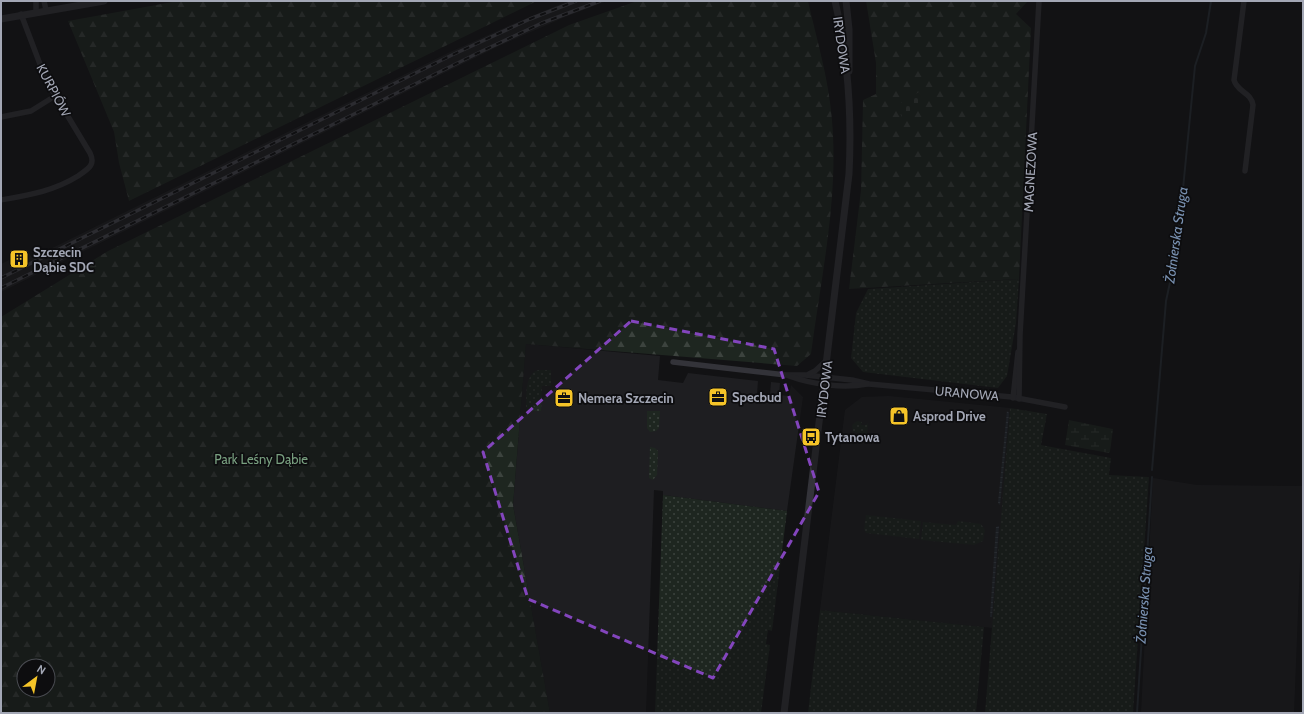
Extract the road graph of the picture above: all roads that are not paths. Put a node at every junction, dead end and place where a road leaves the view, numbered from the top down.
1 (36, 1) edge
2 (44, 1) edge
3 (104, 1) edge
4 (835, 1) edge
5 (846, 1) edge
6 (1039, 1) edge
7 (1244, 1) edge
8 (46, 10) junction
9 (36, 12) junction
10 (22, 14) junction
11 (1, 19) edge
12 (848, 89) junction
13 (56, 96) junction
14 (1, 117) edge
15 (1245, 171) dead end
16 (1, 200) edge
17 (1020, 336) junction
18 (828, 358) junction
19 (673, 362) dead end
20 (786, 375) junction
21 (805, 375) junction
22 (825, 380) junction
23 (1013, 398) junction
24 (1019, 399) junction
25 (1065, 407) dead end
26 (784, 713) edge

1 - 9 street
2 - 8 street
3 - 8 street
4 - 12 street, IRYDOWA
5 - 12 street, IRYDOWA
6 - 17 street, MAGNEZOWA
7 - 15 street
8 - 9 street
9 - 10 street
10 - 11 street
10 - 13 street, KURPIÓW
12 - 18 street, IRYDOWA
13 - 14 street
13 - 16 street, KURPIÓW
17 - 23 street, MAGNEZOWA
17 - 24 street, MAGNEZOWA
18 - 21 street
18 - 22 street, IRYDOWA
19 - 20 street
20 - 21 street
20 - 22 street
21 - 22 street
22 - 23 street, URANOWA
22 - 26 street, IRYDOWA
23 - 24 street, URANOWA
24 - 25 street, URANOWA

